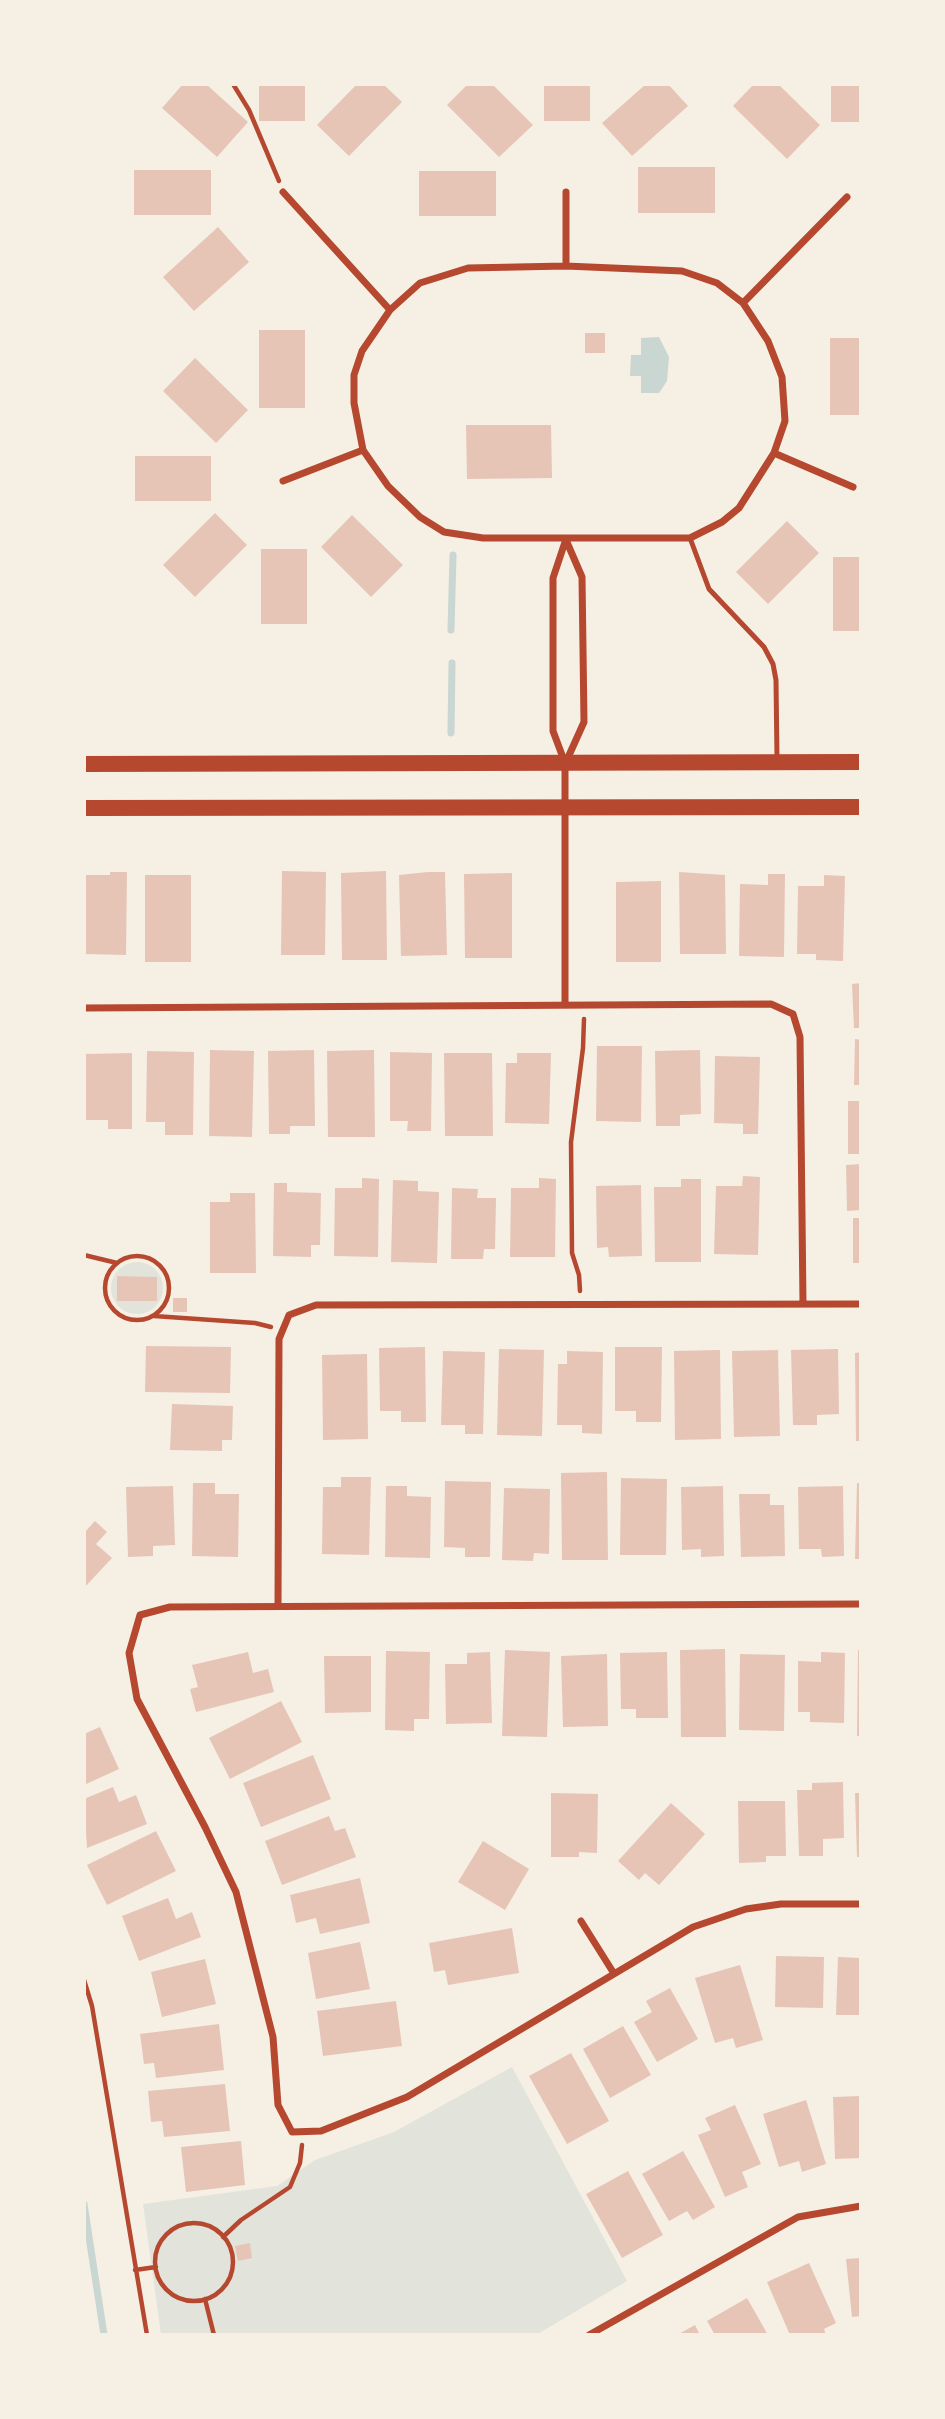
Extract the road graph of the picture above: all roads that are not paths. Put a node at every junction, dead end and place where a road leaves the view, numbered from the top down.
1 (283, 192) road end
2 (566, 192) dead end
3 (847, 197) dead end
4 (566, 266) junction
5 (743, 303) junction
6 (390, 310) junction
7 (363, 450) junction
8 (774, 453) junction
9 (283, 481) dead end
10 (853, 487) dead end
11 (690, 538) junction
12 (566, 539) junction
13 (777, 762) junction
14 (861, 762) edge
15 (565, 763) junction
16 (84, 764) edge
17 (565, 807) junction
18 (861, 807) edge
19 (84, 808) edge
20 (565, 1004) junction
21 (84, 1009) edge
22 (803, 1304) junction
23 (861, 1304) edge
24 (861, 1604) edge
25 (278, 1606) junction
26 (861, 1904) edge
27 (581, 1921) dead end
28 (613, 1972) junction
29 (861, 2206) edge
30 (589, 2335) edge

1 - 6 street
2 - 4 street
3 - 5 street
4 - 5 street
4 - 6 street
5 - 8 street
6 - 7 street
7 - 9 street
7 - 12 street
8 - 10 street
8 - 11 street
11 - 12 street
11 - 13 lane
12 - 15 street
12 - 15 street
13 - 14 main road
13 - 15 main road
15 - 16 main road
15 - 17 street
17 - 18 main road
17 - 19 main road
17 - 20 street
20 - 21 street
20 - 22 street
22 - 23 street
22 - 25 street
24 - 25 street
25 - 28 street
26 - 28 street
27 - 28 street
29 - 30 street

